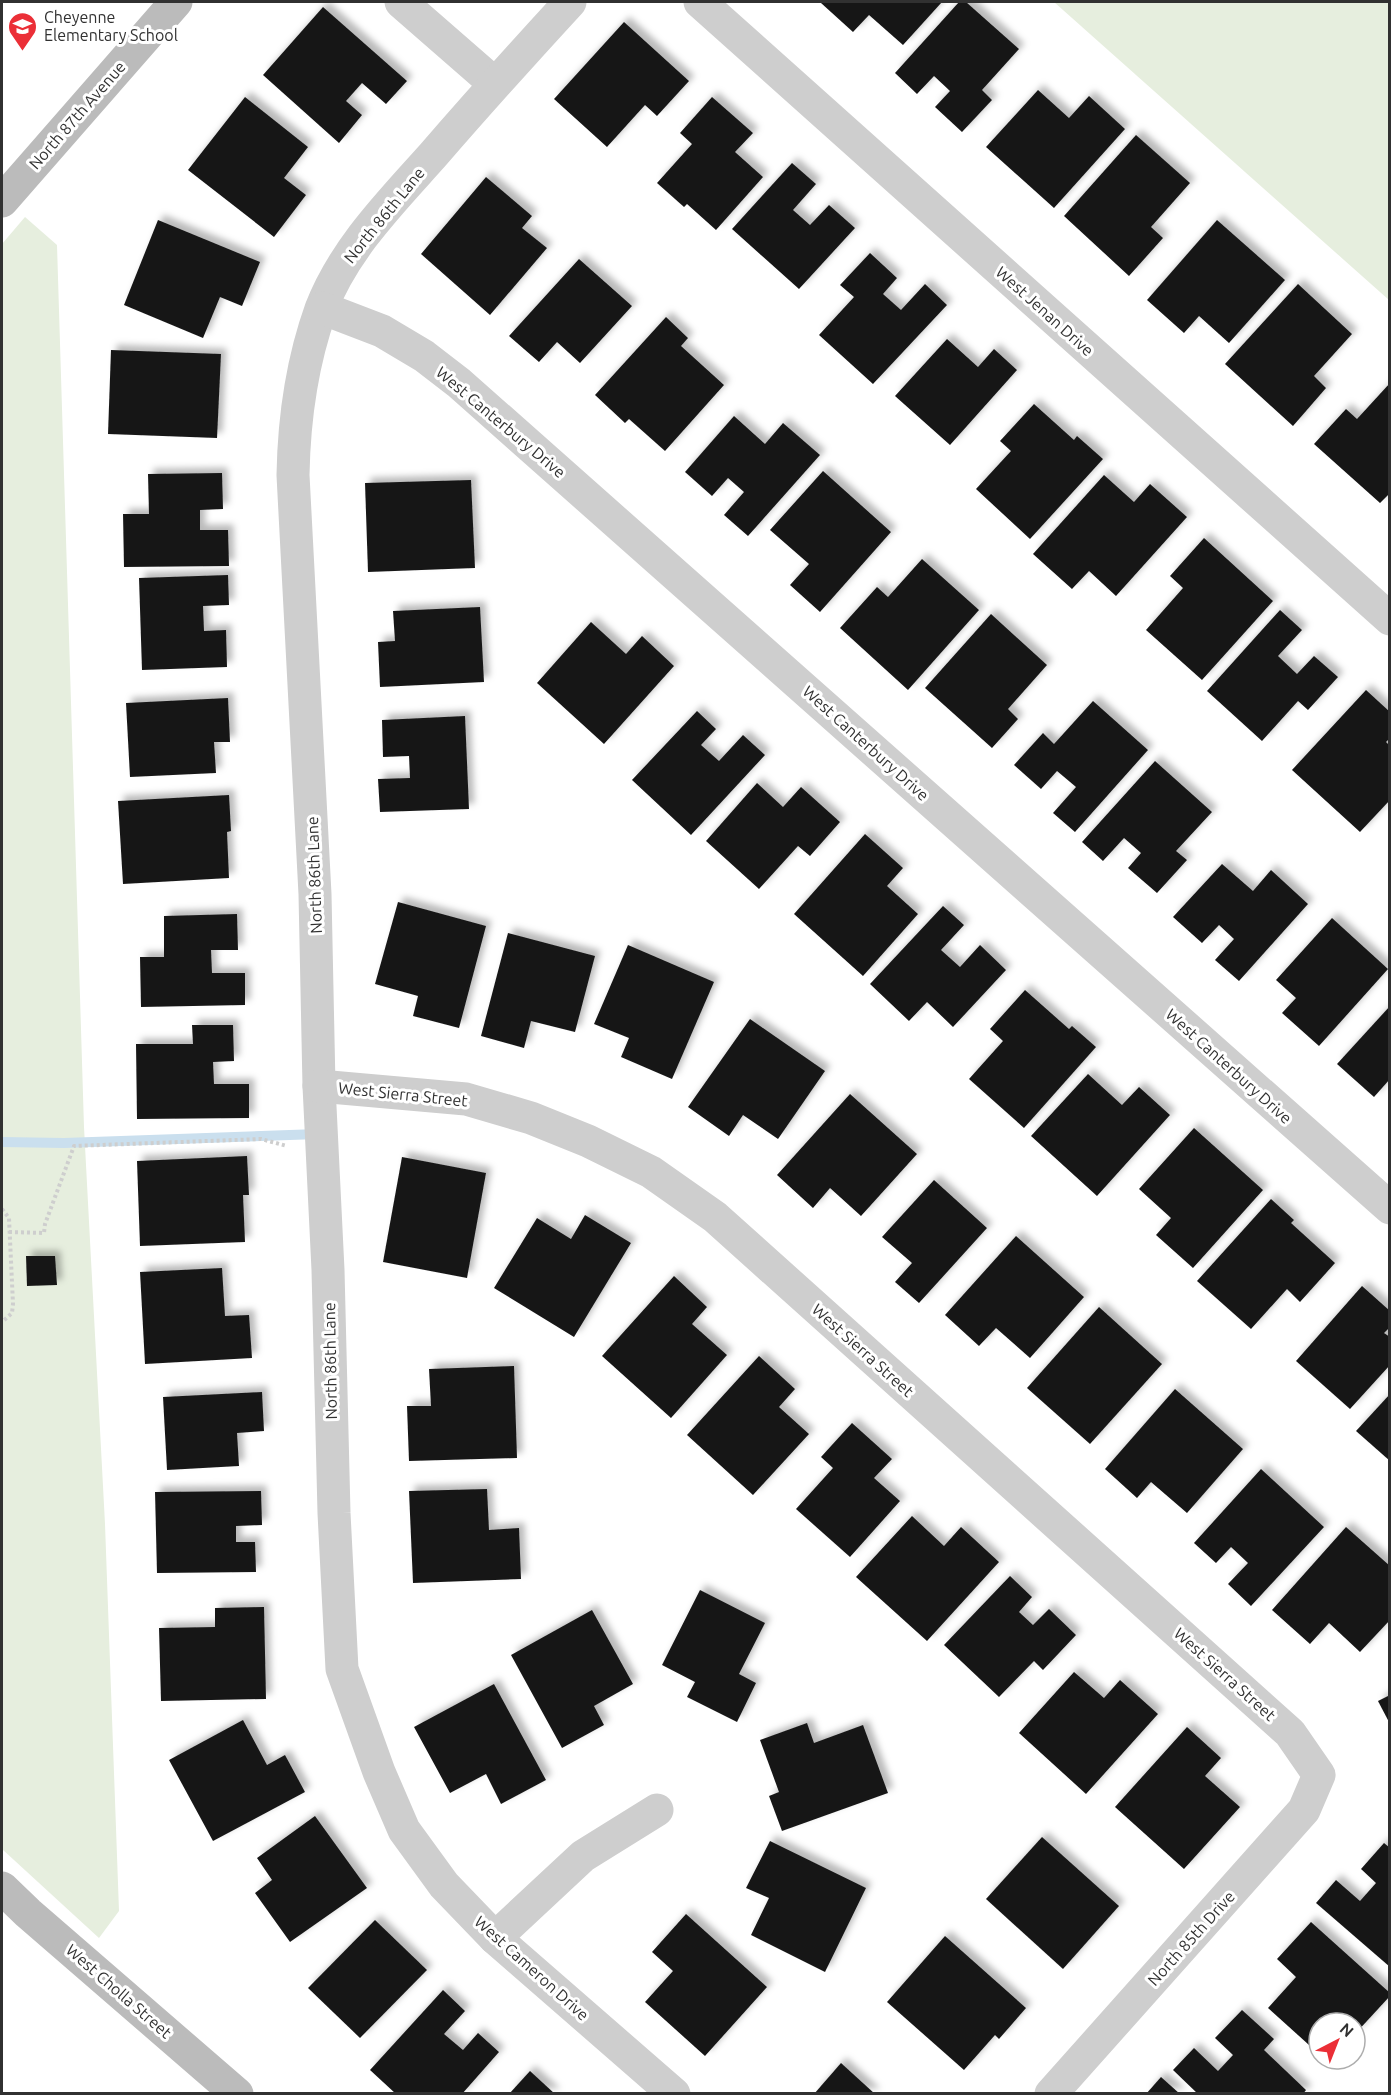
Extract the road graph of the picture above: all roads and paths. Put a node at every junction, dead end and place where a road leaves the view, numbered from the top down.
1 (176, 2) edge
2 (401, 2) edge
3 (570, 2) edge
4 (700, 2) edge
5 (495, 84) junction
6 (2, 201) edge
7 (322, 309) junction
8 (1389, 619) edge
9 (319, 1086) junction
10 (322, 1152) junction
11 (1389, 1208) edge
12 (2, 1209) edge
13 (9, 1232) junction
14 (2, 1322) edge
15 (1319, 1775) joint
16 (657, 1810) dead end
17 (404, 1830) joint
18 (2, 1888) edge
19 (495, 1938) junction
20 (237, 2094) edge
21 (674, 2094) edge
22 (1051, 2094) edge

1 - 6 street, North 87th Avenue
2 - 5 street
3 - 5 street, North 86th Lane
4 - 8 street, West Jenan Drive
5 - 7 street, North 86th Lane
7 - 9 street, North 86th Lane
7 - 11 street, West Canterbury Drive
9 - 10 street, North 86th Lane
9 - 15 street, West Sierra Street
10 - 13 path
10 - 17 street, North 86th Lane
12 - 13 path
13 - 14 path
15 - 22 street, North 85th Drive
16 - 19 street
17 - 19 street, West Cameron Drive
18 - 20 street, West Cholla Street
19 - 21 street, West Cameron Drive

